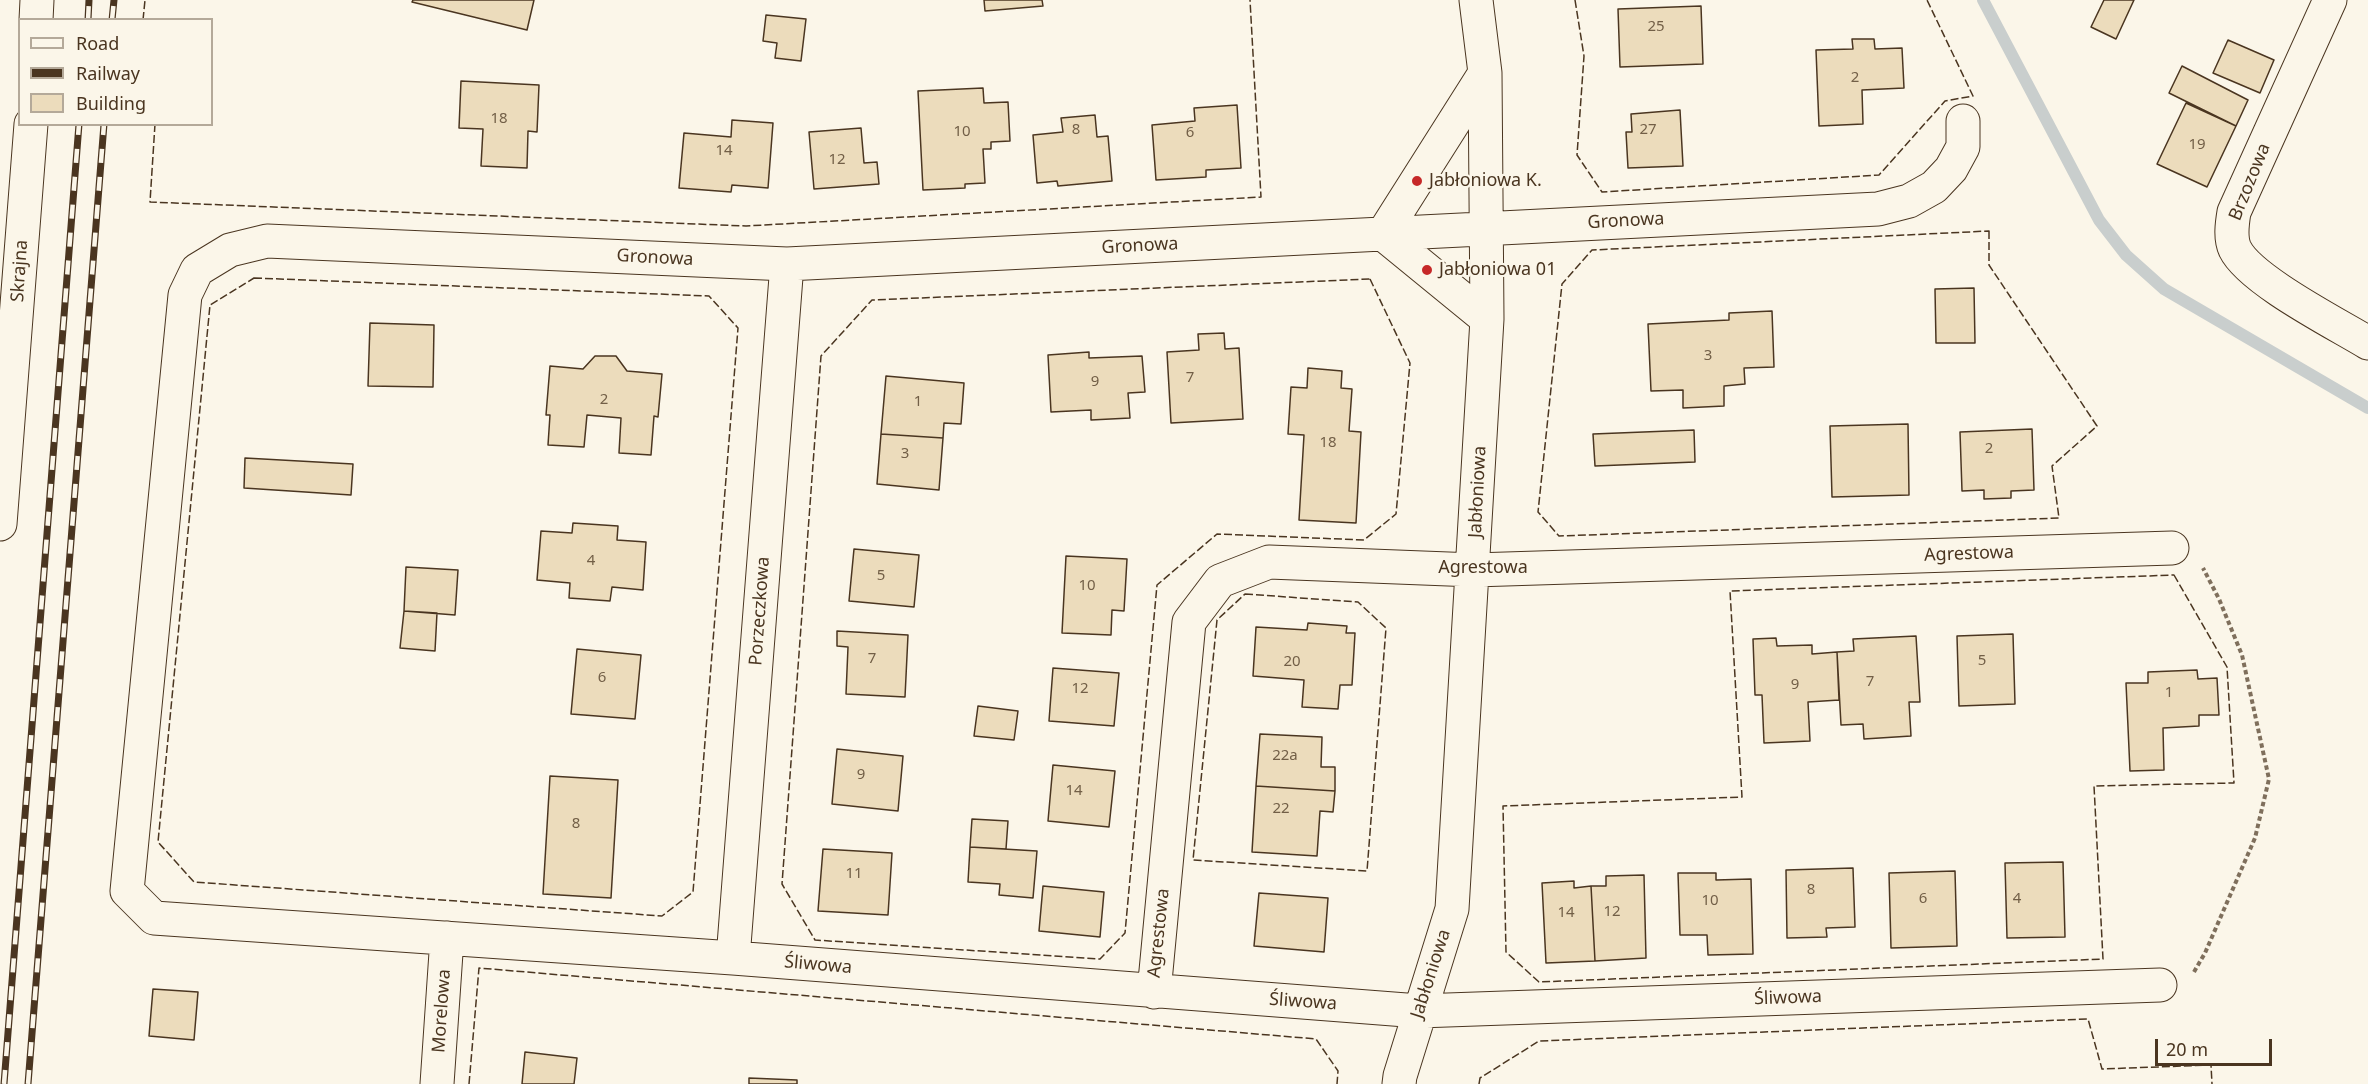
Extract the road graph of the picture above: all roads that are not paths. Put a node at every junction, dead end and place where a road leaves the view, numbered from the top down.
1 (36, 0) edge
2 (1476, 0) edge
3 (2330, 0) edge
4 (36, 18) edge
5 (1485, 73) junction
6 (1963, 121) dead end
7 (31, 126) edge
8 (1485, 227) junction
9 (1383, 234) junction
10 (787, 264) junction
11 (1487, 318) junction
12 (2368, 343) edge
13 (0, 524) edge
14 (2172, 548) road end
15 (1474, 570) junction
16 (447, 938) junction
17 (733, 958) junction
18 (2160, 985) road end
19 (1154, 992) junction
20 (1419, 1011) junction
21 (437, 1084) edge
22 (1399, 1084) edge

1 - 4 street
2 - 5 street, Jabłoniowa
3 - 12 street, Brzozowa
5 - 8 street, Jabłoniowa
5 - 9 street
6 - 8 street, Gronowa
7 - 13 street, Skrajna
8 - 9 street, Gronowa
8 - 11 street, Jabłoniowa
9 - 10 street, Gronowa
9 - 11 street
10 - 16 street, Gronowa
10 - 17 street, Porzeczkowa
11 - 15 street, Jabłoniowa
14 - 15 street, Agrestowa
15 - 19 street, Agrestowa
15 - 20 street, Jabłoniowa
16 - 17 street, Śliwowa
16 - 21 street, Morelowa
17 - 19 street, Śliwowa
18 - 20 street, Śliwowa
19 - 20 street, Śliwowa
20 - 22 street, Jabłoniowa

